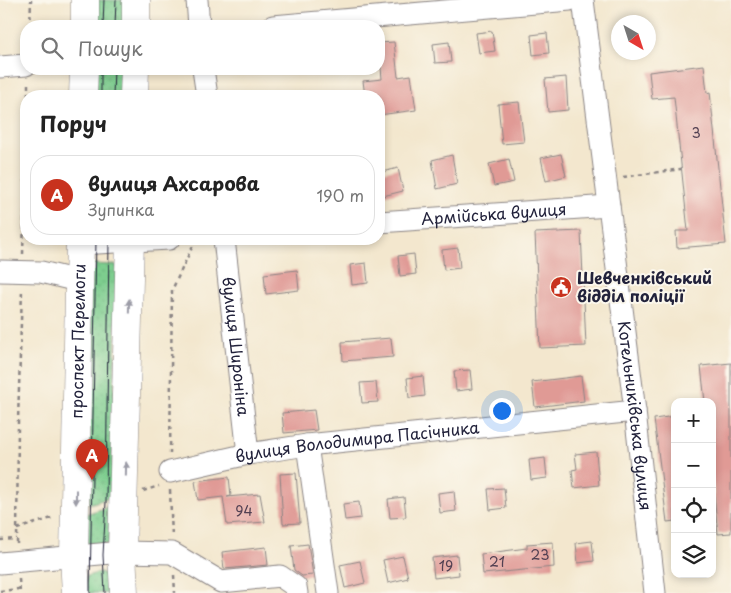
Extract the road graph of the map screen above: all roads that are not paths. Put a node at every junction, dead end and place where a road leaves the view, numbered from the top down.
1 (85, 0) edge
2 (136, 0) edge
3 (198, 0) edge
4 (570, 0) edge
5 (584, 0) edge
6 (85, 20) edge
7 (136, 20) edge
8 (199, 20) edge
9 (342, 20) edge
10 (20, 65) edge
11 (0, 67) edge
12 (84, 75) edge
13 (134, 75) edge
14 (204, 75) edge
15 (83, 90) edge
16 (134, 90) edge
17 (206, 90) edge
18 (609, 206) junction
19 (385, 222) edge
20 (80, 245) edge
21 (148, 245) edge
22 (225, 245) edge
23 (0, 271) edge
24 (78, 281) junction
25 (635, 411) junction
26 (307, 445) junction
27 (248, 454) junction
28 (170, 477) road end
29 (122, 552) junction
30 (74, 557) junction
31 (9, 562) edge
32 (222, 587) edge
33 (76, 593) edge
34 (124, 593) edge
35 (297, 593) edge
36 (328, 593) edge
37 (655, 593) edge

1 - 6 main road
2 - 7 main road
3 - 8 street
4 - 9 street
5 - 18 street, Котельниківська вулиця
10 - 11 street
12 - 15 main road
13 - 16 main road
14 - 17 street
18 - 19 street, Армійська вулиця
18 - 25 street, Котельниківська вулиця
20 - 24 main road, проспект Перемоги
29 -> 21 main road
22 - 27 street, вулиця Широніна
23 - 24 street
24 -> 30 main road, проспект Перемоги
25 - 26 street, вулиця Володимира Пасічника
25 - 37 street, Котельниківська вулиця
26 - 27 street, вулиця Володимира Пасічника
26 - 36 street
27 - 28 street, вулиця Володимира Пасічника
29 - 30 street
29 - 32 street
29 - 34 main road
30 - 31 street
30 - 33 main road, проспект Перемоги
32 - 35 street

